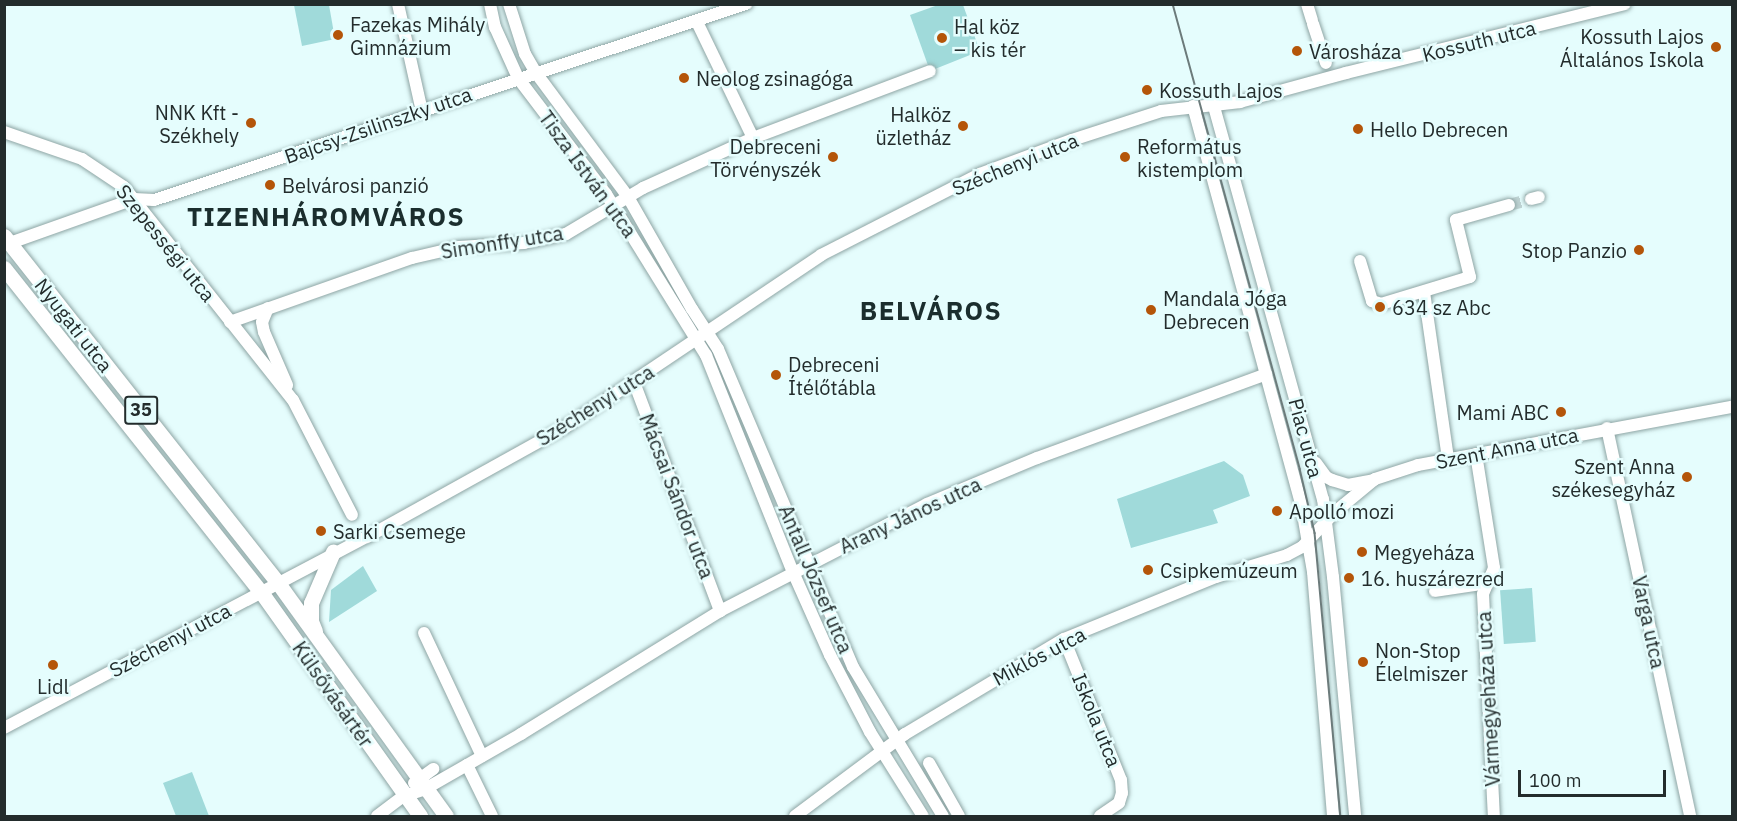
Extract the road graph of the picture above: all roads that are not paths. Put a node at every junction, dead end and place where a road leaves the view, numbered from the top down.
1 (398, 4) edge
2 (490, 4) edge
3 (509, 4) edge
4 (746, 4) edge
5 (1307, 4) edge
6 (1625, 4) edge
7 (724, 8) edge
8 (697, 22) junction
9 (1326, 63) dead end
10 (930, 70) dead end
11 (536, 73) junction
12 (518, 78) junction
13 (1213, 103) junction
14 (1193, 106) junction
15 (422, 111) junction
16 (4, 132) edge
17 (753, 138) junction
18 (628, 197) junction
19 (134, 199) junction
20 (1509, 205) tunnel mouth
21 (614, 206) junction
22 (7, 240) edge
23 (1360, 261) dead end
24 (4, 268) edge
25 (1424, 291) junction
26 (268, 308) junction
27 (230, 322) junction
28 (707, 332) junction
29 (695, 340) junction
30 (1266, 374) junction
31 (634, 381) junction
32 (293, 400) junction
33 (1732, 407) edge
34 (1607, 428) junction
35 (1476, 454) junction
36 (1312, 456) junction
37 (1448, 459) junction
38 (1375, 479) junction
39 (352, 515) dead end
40 (1326, 522) junction
41 (1307, 542) junction
42 (333, 552) junction
43 (1287, 555) junction
44 (1310, 555) junction
45 (809, 564) junction
46 (1332, 571) junction
47 (793, 572) junction
48 (278, 583) junction
49 (1486, 588) junction
50 (1435, 591) dead end
51 (261, 592) junction
52 (720, 611) junction
53 (424, 633) dead end
54 (1064, 639) junction
55 (320, 642) junction
56 (4, 728) edge
57 (896, 741) junction
58 (882, 750) junction
59 (482, 756) junction
60 (929, 763) dead end
61 (467, 765) junction
62 (433, 769) dead end
63 (421, 784) junction
64 (404, 796) junction
65 (377, 816) edge
66 (420, 816) edge
67 (446, 816) edge
68 (492, 816) edge
69 (795, 816) edge
70 (923, 816) edge
71 (943, 816) edge
72 (959, 816) edge
73 (1100, 816) edge
74 (1333, 816) edge
75 (1355, 816) edge
76 (1494, 816) edge
77 (1690, 816) edge

1 - 15 street
2 - 12 street, Tisza István utca
3 - 11 street, Tisza István utca
4 - 7 street, Bajcsy-Zsilinszky utca
5 - 9 street
6 - 13 street, Kossuth utca
7 - 8 street, Bajcsy-Zsilinszky utca
8 - 11 street, Bajcsy-Zsilinszky utca
8 - 17 street
10 - 17 street, Simonffy utca
11 - 12 street, Bajcsy-Zsilinszky utca
11 - 18 street, Tisza István utca
12 - 15 street, Bajcsy-Zsilinszky utca
12 - 21 street, Tisza István utca
13 - 14 street, Kossuth utca
13 - 36 street, Piac utca
14 - 28 street, Széchenyi utca
14 - 30 street, Piac utca
15 - 19 street, Bajcsy-Zsilinszky utca
16 - 19 street, Szepességi utca
17 - 18 street, Simonffy utca
18 - 21 street, Simonffy utca
18 - 28 street, Tisza István utca
19 - 22 street, Bajcsy-Zsilinszky utca
19 - 27 street, Szepességi utca
20 - 25 street
21 - 26 street, Simonffy utca
21 - 29 street, Tisza István utca
22 - 48 main road, Nyugati utca / 35
23 - 25 street
24 - 51 main road, Nyugati utca / 35
25 - 37 street
26 - 27 street, Simonffy utca
26 - 32 street, Szepességi utca
27 - 32 street, Szepességi utca
28 - 29 street, Széchenyi utca
28 - 45 street, Antall József utca
29 - 31 street, Széchenyi utca
29 - 47 street, Antall József utca
30 - 41 street, Piac utca
30 - 45 street, Arany János utca
31 - 42 street, Széchenyi utca
31 - 52 street, Mácsai Sándor utca
32 - 39 street, Szepességi utca
33 - 34 street, Szent Anna utca
34 - 35 street, Szent Anna utca
34 - 77 street, Varga utca
35 - 37 street, Szent Anna utca
35 - 49 street, Vármegyeháza utca
36 - 38 street
36 - 40 street, Piac utca
37 - 38 street, Szent Anna utca
38 - 40 street, Szent Anna utca
40 - 41 street, Szent Anna utca
40 - 46 street, Piac utca
41 - 43 street, Miklós utca
41 - 44 street, Piac utca
42 - 48 street, Széchenyi utca
42 - 55 main road
43 - 44 street
43 - 54 street, Miklós utca
44 - 46 street
44 - 74 street, Piac utca
45 - 47 street, Arany János utca
45 - 57 street, Antall József utca
46 - 75 street, Piac utca
47 - 52 street, Arany János utca
47 - 58 street, Antall József utca
48 - 51 street, Széchenyi utca
48 - 55 main road, Külsővásártér / 35
49 - 50 street, Vármegyeháza utca
49 - 76 street, Vármegyeháza utca
51 - 56 street, Széchenyi utca
51 - 64 main road, Külsővásártér / 35
52 - 59 street, Arany János utca
53 - 59 street
54 - 57 street, Miklós utca
54 - 73 street, Iskola utca
55 - 63 main road, Külsővásártér / 35
57 - 58 street, Miklós utca
57 - 71 street, Antall József utca
58 - 69 street, Miklós utca
58 - 70 street, Antall József utca
59 - 61 street
60 - 72 street
61 - 63 street
61 - 68 street
62 - 63 street
63 - 64 street
63 - 67 main road, Külsővásártér / 35
64 - 65 street
64 - 66 main road, Külsővásártér / 35

